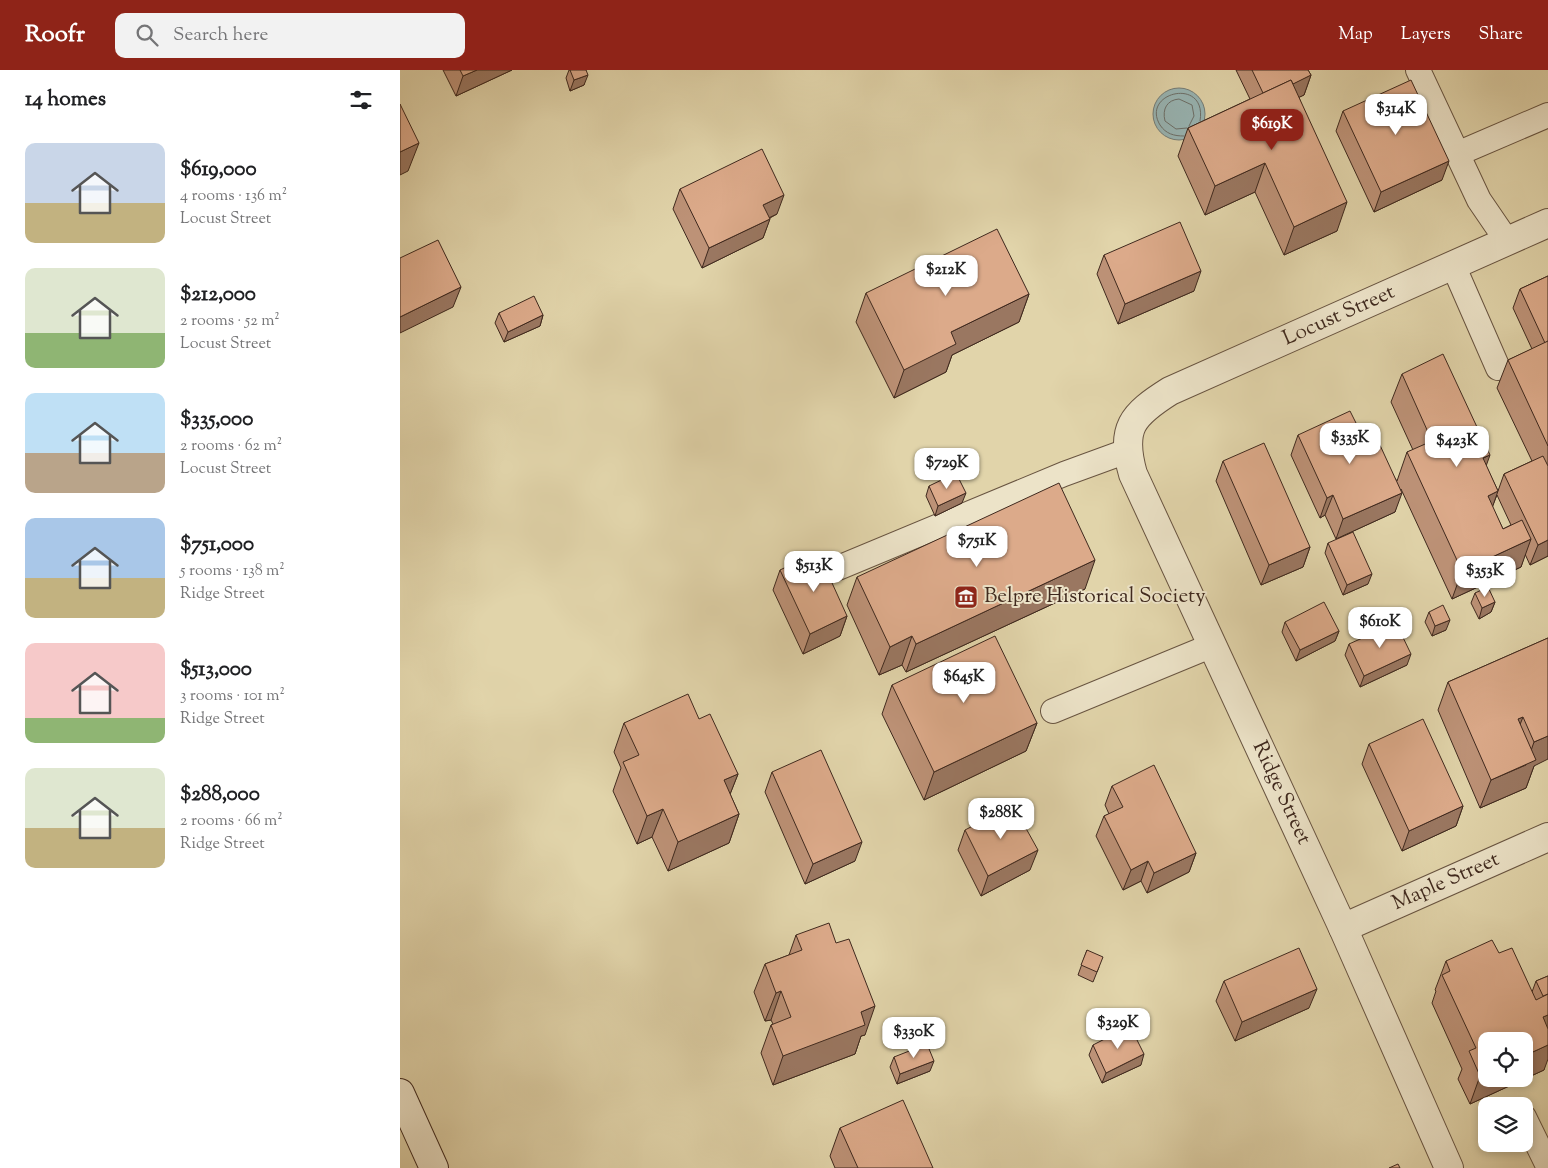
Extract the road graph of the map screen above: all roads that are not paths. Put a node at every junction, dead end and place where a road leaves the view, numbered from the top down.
1 (1418, 70) edge
2 (1548, 115) edge
3 (1457, 154) junction
4 (1548, 223) edge
5 (1507, 242) junction
6 (1453, 265) junction
7 (1498, 368) dead end
8 (1136, 417) joint
9 (1127, 451) junction
10 (838, 568) dead end
11 (1213, 645) junction
12 (1053, 710) dead end
13 (1548, 837) edge
14 (1343, 928) junction
15 (400, 1093) edge
16 (1533, 1135) edge
17 (1548, 1166) edge
18 (434, 1168) edge
19 (1449, 1168) edge

1 - 3 lane
2 - 3 lane
3 - 5 lane
4 - 5 street, Locust Street
5 - 6 street, Locust Street
6 - 7 lane
6 - 8 street, Locust Street
8 - 9 street, Ridge Street
9 - 10 lane
9 - 11 street, Ridge Street
11 - 12 lane
11 - 14 street, Ridge Street
13 - 14 street, Maple Street
14 - 19 street, Ridge Street
15 - 18 street
16 - 17 lane

